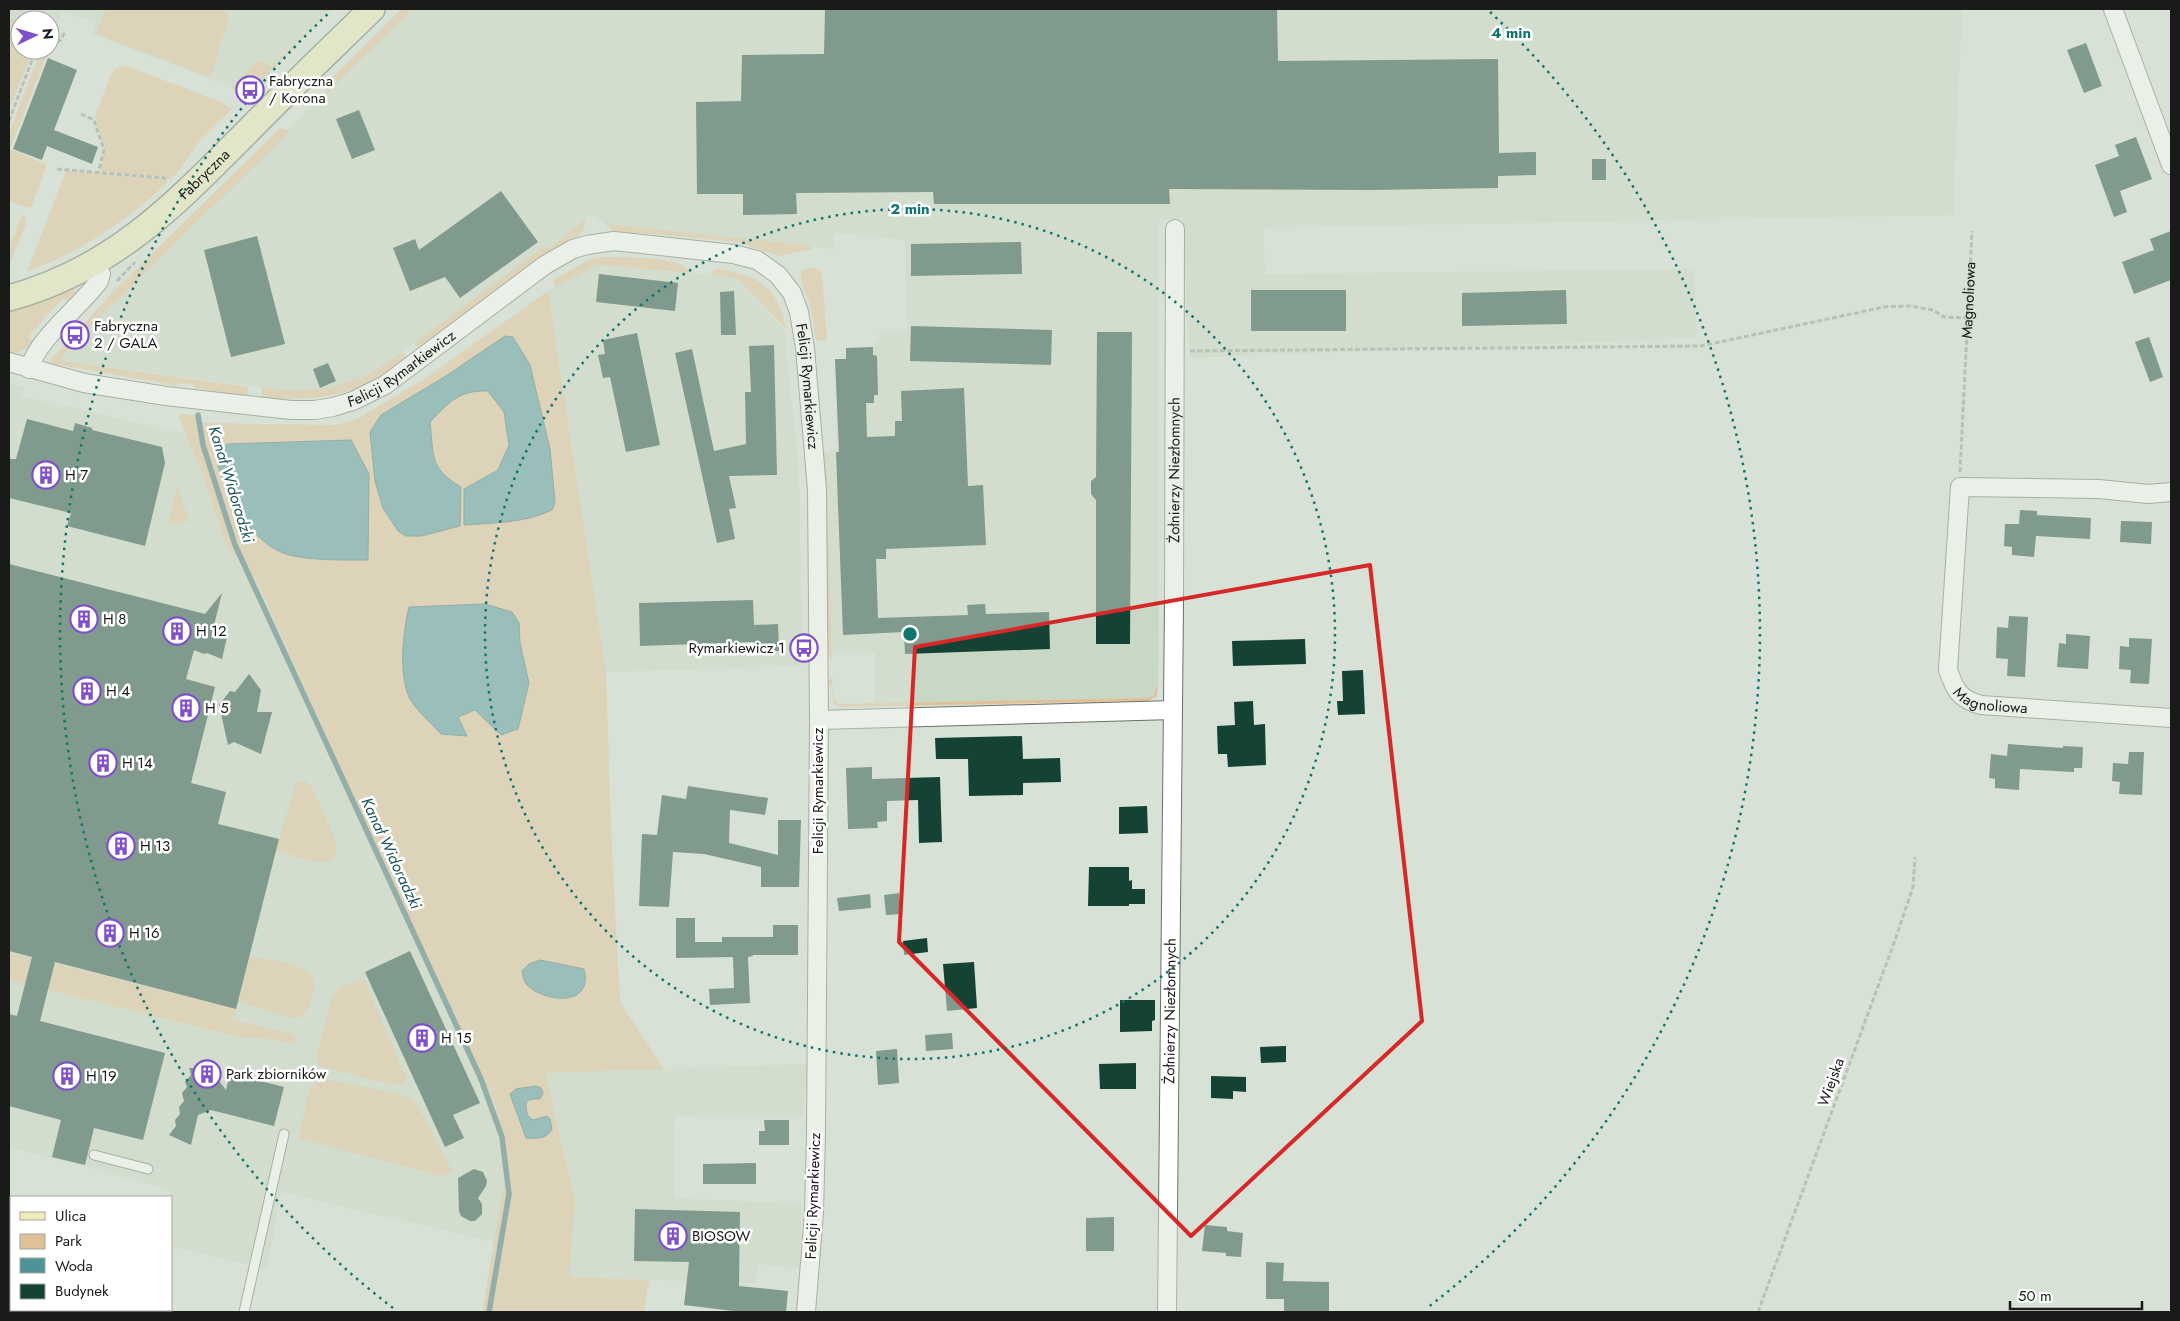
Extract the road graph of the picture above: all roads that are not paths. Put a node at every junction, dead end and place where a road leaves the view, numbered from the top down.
1 (372, 9) edge
2 (2114, 9) edge
3 (2171, 165) edge
4 (1175, 229) dead end
5 (94, 263) junction
6 (9, 298) edge
7 (9, 362) edge
8 (29, 369) junction
9 (2171, 492) edge
10 (1173, 710) junction
11 (2171, 718) edge
12 (819, 720) junction
13 (284, 1134) dead end
14 (94, 1155) dead end
15 (148, 1169) dead end
16 (244, 1312) edge
17 (806, 1312) edge
18 (1167, 1312) edge

1 - 5 street, Fabryczna
2 - 3 street
4 - 10 street, Żołnierzy Niezłomnych
5 - 6 street, Fabryczna
5 - 8 street
7 - 8 street, Felicji Rymarkiewicz
8 - 12 street, Felicji Rymarkiewicz
9 - 11 street, Magnoliowa
10 - 12 street
10 - 18 street, Żołnierzy Niezłomnych
12 - 17 street, Felicji Rymarkiewicz
13 - 16 lane
14 - 15 lane

